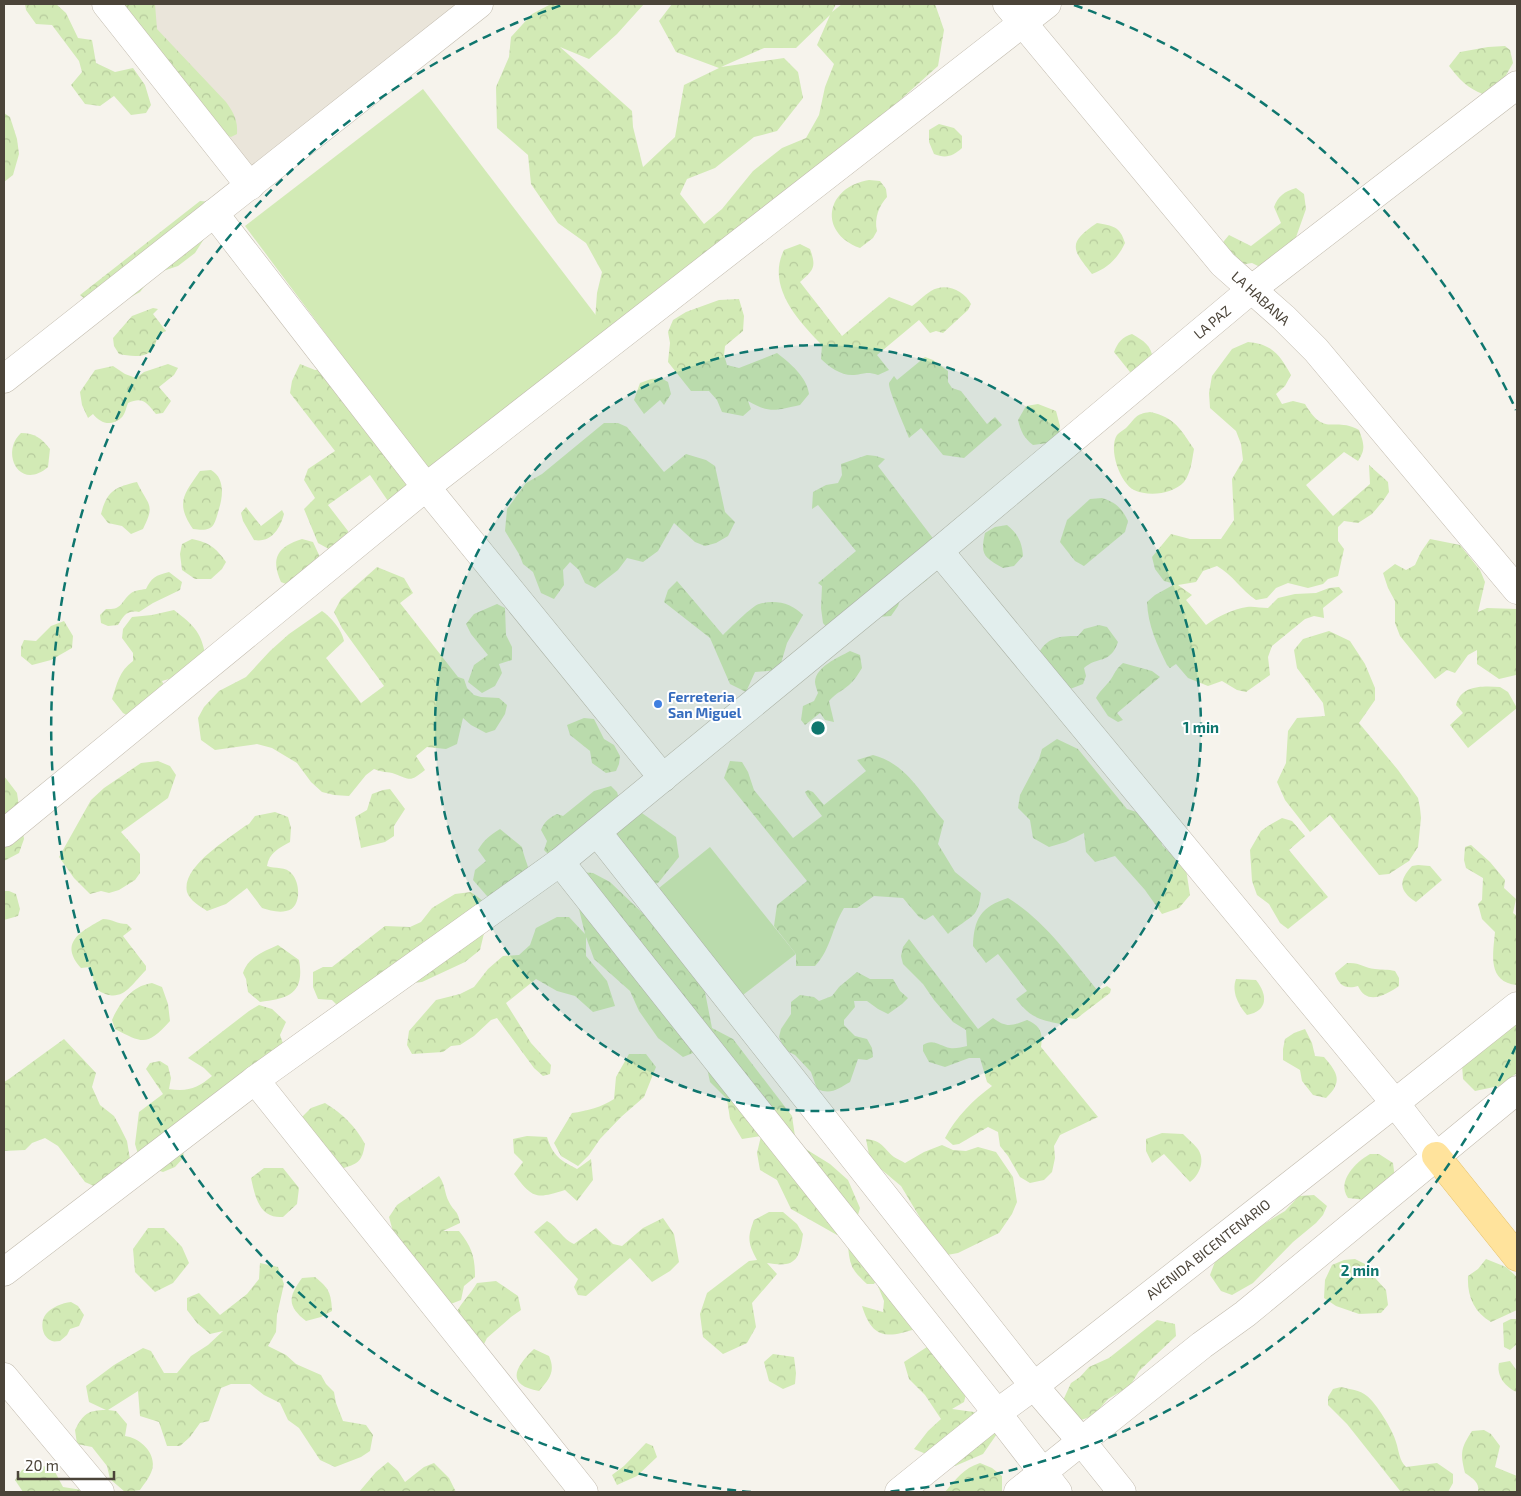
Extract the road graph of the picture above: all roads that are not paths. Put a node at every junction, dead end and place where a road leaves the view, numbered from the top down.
1 (106, 4) edge
2 (479, 4) edge
3 (1047, 4) edge
4 (1015, 14) edge
5 (1517, 85) edge
6 (250, 186) junction
7 (214, 213) junction
8 (1252, 289) junction
9 (4, 379) edge
10 (426, 487) junction
11 (939, 551) junction
12 (1517, 590) edge
13 (663, 778) junction
14 (597, 832) junction
15 (4, 833) edge
16 (560, 862) junction
17 (1517, 1006) edge
18 (255, 1080) junction
19 (1517, 1090) edge
20 (1395, 1103) junction
21 (1436, 1156) junction
22 (1517, 1257) edge
23 (4, 1272) edge
24 (4, 1377) edge
25 (1034, 1386) junction
26 (997, 1413) junction
27 (1082, 1442) junction
28 (1051, 1482) edge
29 (100, 1492) edge
30 (584, 1492) edge
31 (899, 1492) edge
32 (1018, 1492) edge
33 (1122, 1492) edge

1 - 6 street
2 - 6 street
3 - 4 street
4 - 8 street, LA HABANA
4 - 10 street
5 - 8 street, LA PAZ
6 - 7 street
7 - 9 street
7 - 10 street
8 - 11 street, LA PAZ
8 - 12 street, LA HABANA
10 - 13 street
10 - 15 street
11 - 13 street, LA PAZ
11 - 20 street
13 - 14 street, LA PAZ
14 - 16 street, LA PAZ
14 - 25 street
16 - 18 street, LA PAZ
16 - 26 street
17 - 20 street, AVENIDA BICENTENARIO
18 - 23 street, LA PAZ
18 - 30 street
19 - 21 street
20 - 21 street
20 - 25 street, AVENIDA BICENTENARIO
21 - 22 main road
21 - 27 street
24 - 29 street
25 - 26 street, AVENIDA BICENTENARIO
25 - 27 street
26 - 28 street
26 - 31 street, AVENIDA BICENTENARIO
27 - 28 street
27 - 33 street
28 - 32 street

